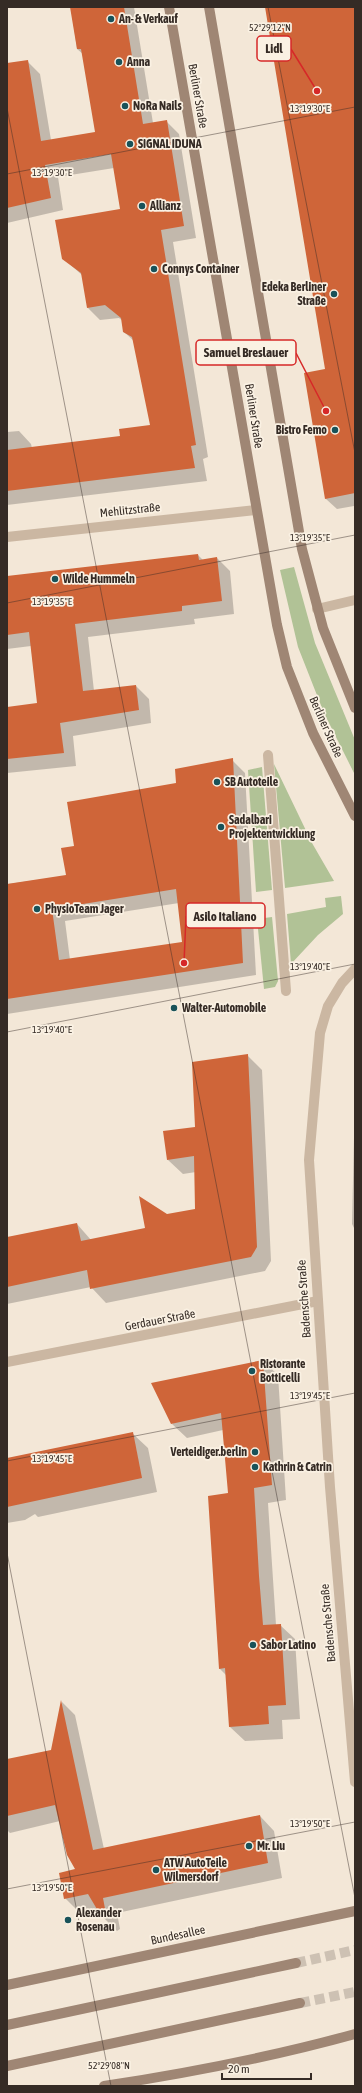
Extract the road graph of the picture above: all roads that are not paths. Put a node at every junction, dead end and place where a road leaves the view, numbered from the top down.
1 (169, 7) edge
2 (209, 7) edge
3 (256, 510) junction
4 (7, 537) edge
5 (355, 600) edge
6 (317, 609) junction
7 (355, 708) edge
8 (268, 755) dead end
9 (355, 816) edge
10 (355, 968) edge
11 (286, 991) dead end
12 (318, 1302) junction
13 (7, 1362) edge
14 (355, 1782) edge
15 (355, 1911) edge
16 (296, 1963) tunnel mouth
17 (7, 1985) edge
18 (300, 2004) tunnel mouth
19 (7, 2025) edge
20 (355, 2034) edge
21 (7, 2066) edge
22 (104, 2086) edge

1 - 3 main road, Berliner Straße
2 - 6 main road, Berliner Straße
3 - 4 street, Mehlitzstraße
3 - 9 main road, Berliner Straße
5 - 6 street
6 - 7 main road, Berliner Straße
8 - 11 street
10 - 12 street, Badensche Straße
12 - 13 street, Gerdauer Straße
12 - 14 street, Badensche Straße
15 - 17 main road, Bundesallee
16 - 19 main road
18 - 21 main road
20 - 22 main road

